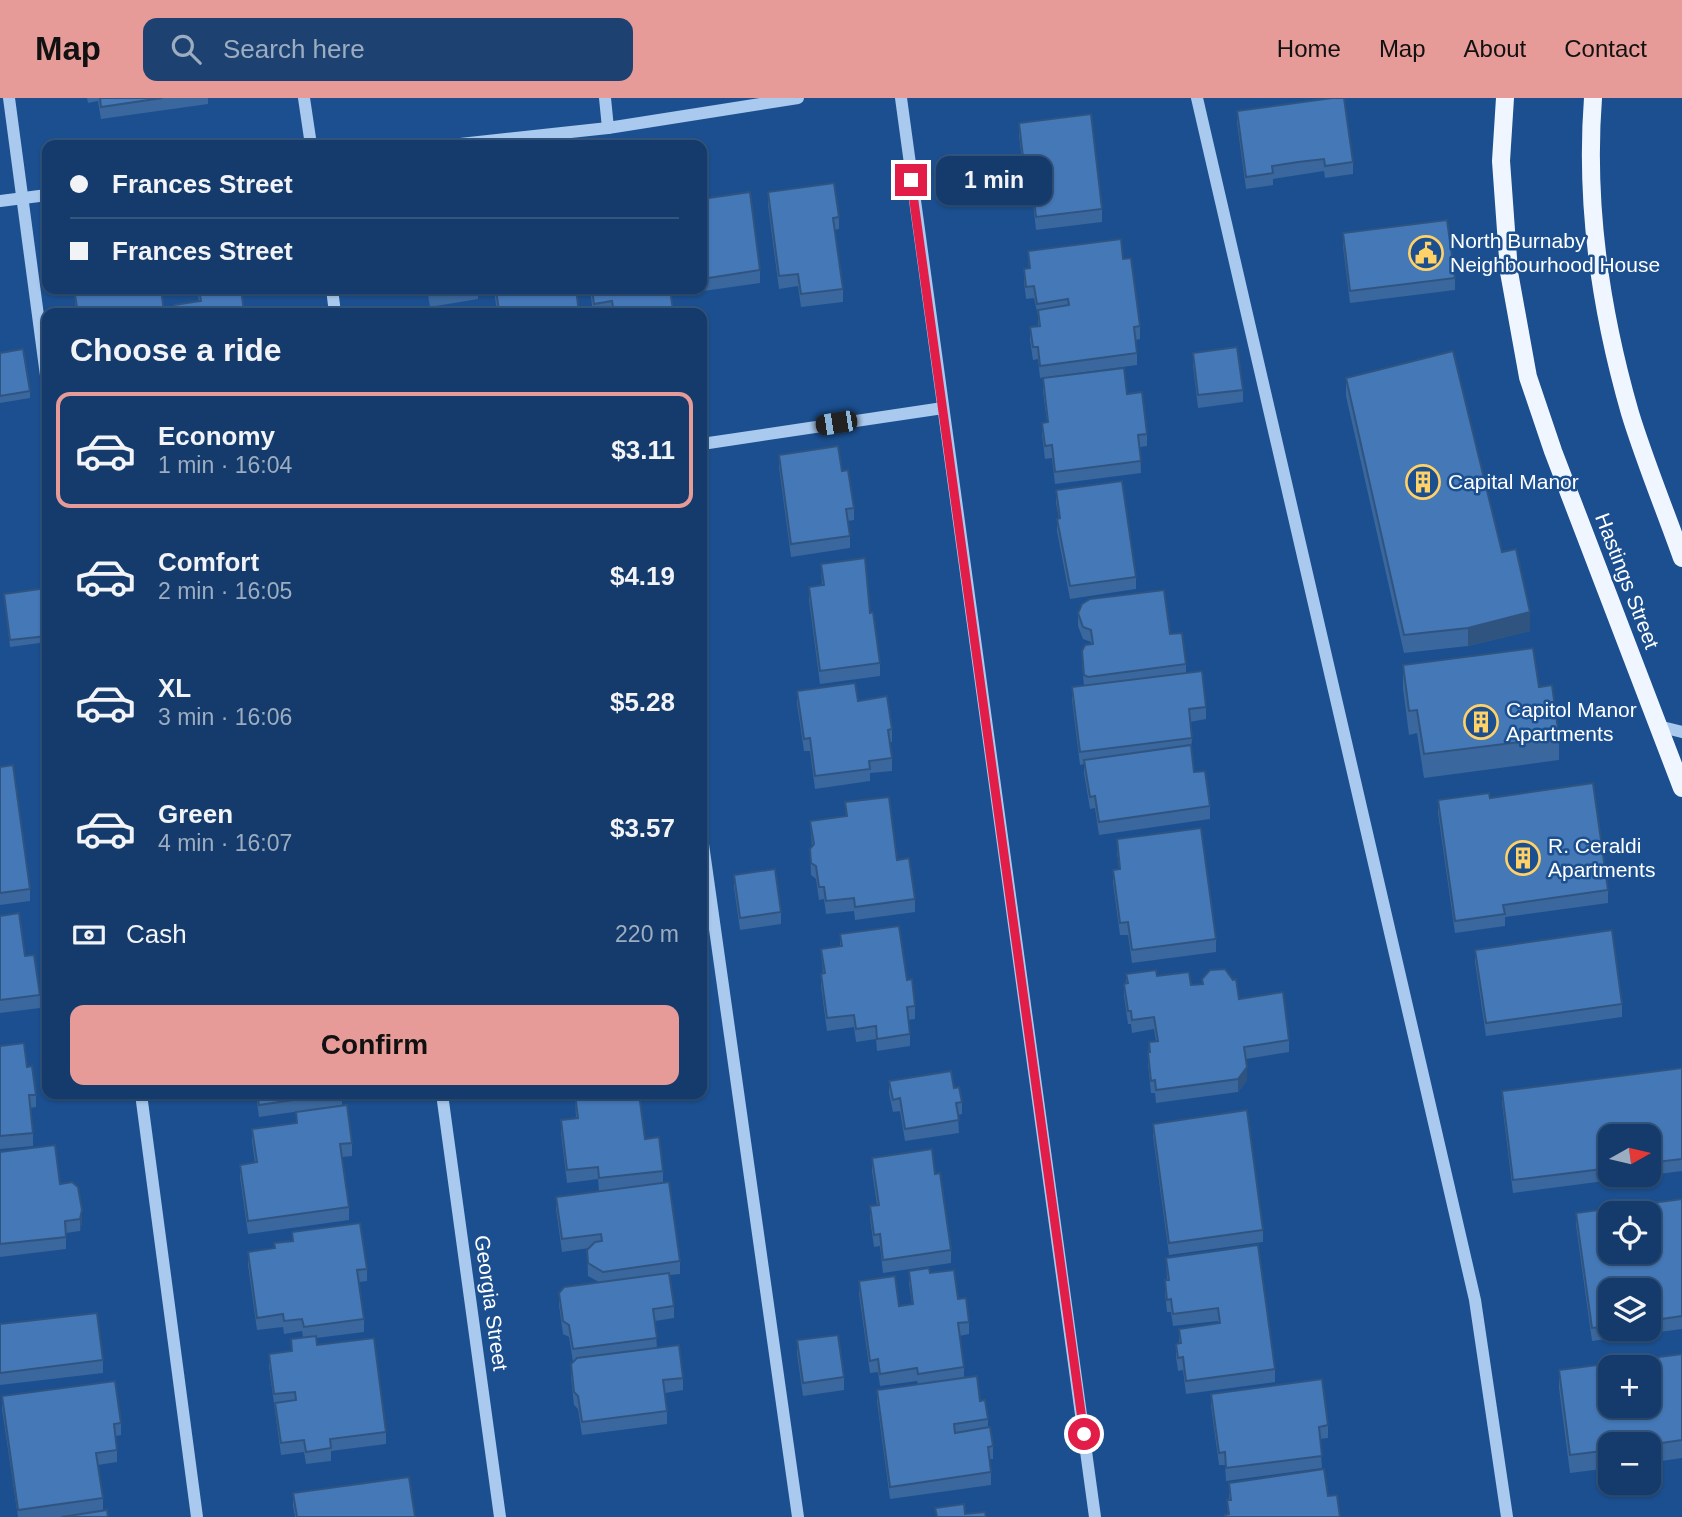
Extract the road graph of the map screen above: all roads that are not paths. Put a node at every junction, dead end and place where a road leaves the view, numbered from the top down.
1 (9, 98) edge
2 (304, 98) edge
3 (605, 98) edge
4 (798, 98) edge
5 (901, 98) edge
6 (1197, 98) edge
7 (1505, 98) edge
8 (1593, 98) edge
9 (608, 128) junction
10 (310, 140) edge
11 (498, 140) edge
12 (42, 196) edge
13 (23, 198) junction
14 (0, 201) edge
15 (42, 344) edge
16 (943, 408) junction
17 (707, 443) edge
18 (1682, 558) edge
19 (1658, 726) junction
20 (1682, 732) edge
21 (1682, 788) edge
22 (707, 872) edge
23 (142, 1099) edge
24 (443, 1099) edge
25 (197, 1517) edge
26 (500, 1517) edge
27 (798, 1517) edge
28 (1095, 1517) edge
29 (1507, 1517) edge

1 - 13 street
2 - 10 street
3 - 9 street
4 - 9 street
5 - 16 street
6 - 29 street
7 - 19 main road, Hastings Street
8 - 18 main road
9 - 11 street
12 - 13 street
13 - 14 street
13 - 15 street
16 - 17 street
16 - 28 street
19 - 20 street
19 - 21 main road, Hastings Street
22 - 27 street
23 - 25 street
24 - 26 street, Georgia Street

